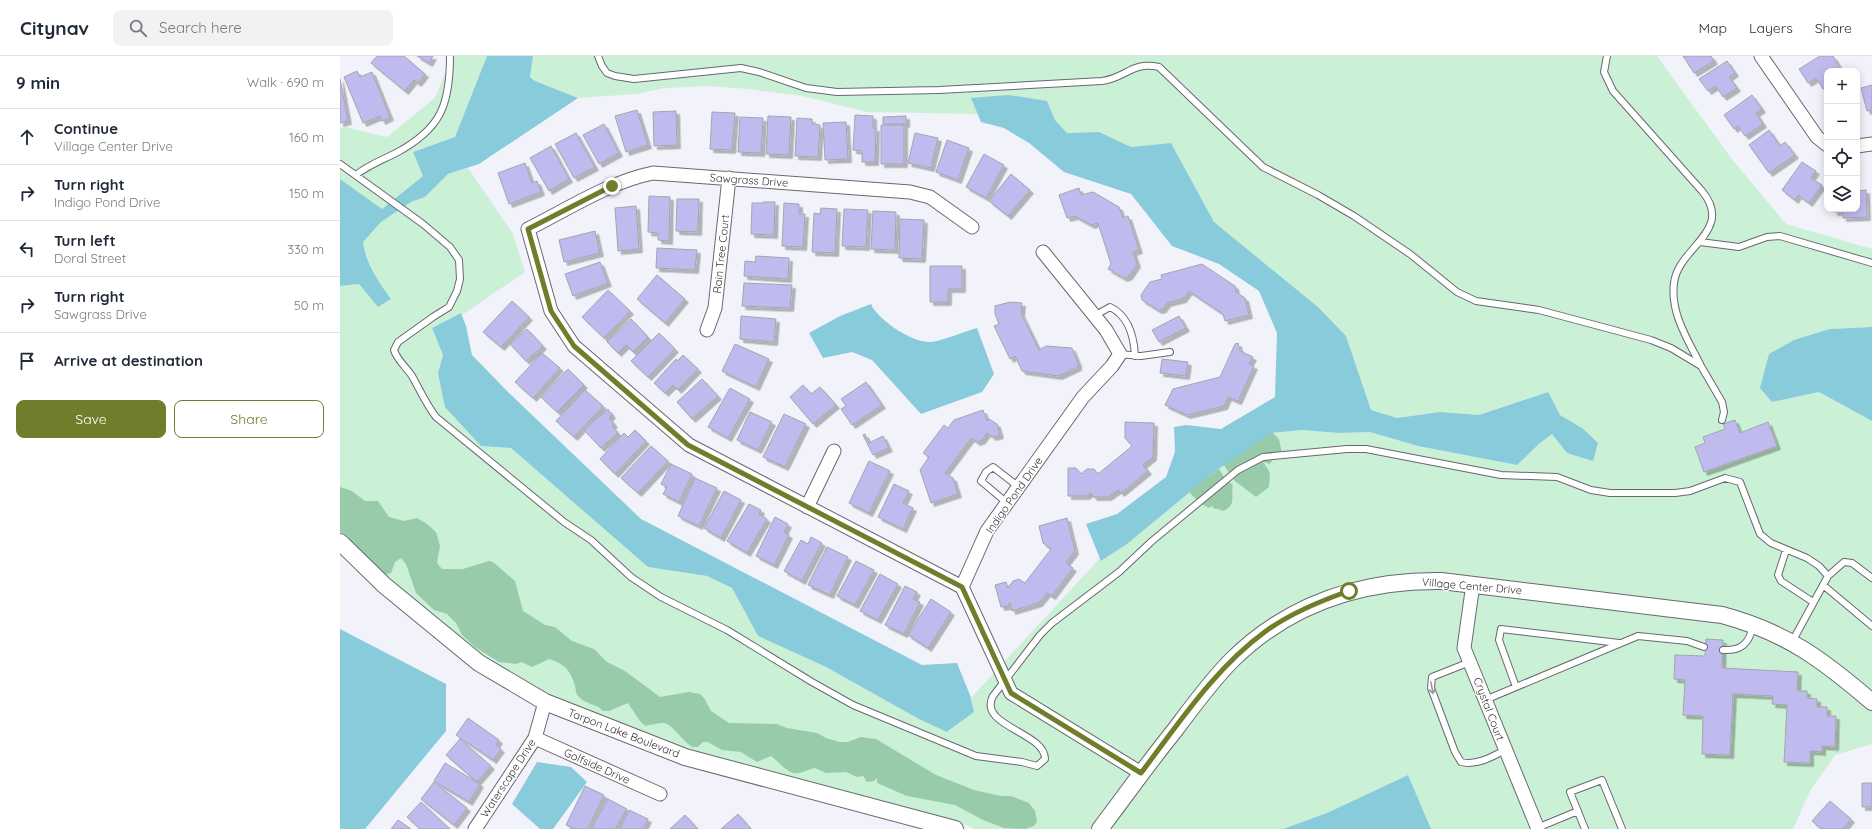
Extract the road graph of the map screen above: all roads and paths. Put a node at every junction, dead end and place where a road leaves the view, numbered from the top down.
1 (450, 56) edge
2 (598, 56) edge
3 (1606, 56) edge
4 (1760, 56) edge
5 (1824, 142) edge
6 (1872, 144) edge
7 (1860, 146) edge
8 (340, 164) edge
9 (356, 175) junction
10 (730, 178) junction
11 (972, 227) dead end
12 (1700, 242) junction
13 (1043, 252) dead end
14 (1872, 263) edge
15 (1094, 316) junction
16 (707, 330) dead end
17 (1170, 352) dead end
18 (1120, 354) junction
19 (1135, 356) junction
20 (1701, 366) junction
21 (1722, 420) dead end
22 (834, 451) dead end
23 (1019, 487) junction
24 (1007, 503) junction
25 (807, 507) junction
26 (340, 542) edge
27 (1786, 550) junction
28 (1828, 576) junction
29 (1872, 578) edge
30 (1473, 584) junction
31 (1823, 585) junction
32 (962, 587) junction
33 (1813, 602) junction
34 (1872, 626) edge
35 (1753, 629) junction
36 (1792, 642) junction
37 (1621, 643) junction
38 (1704, 647) dead end
39 (1723, 650) dead end
40 (1470, 662) junction
41 (1005, 682) junction
42 (1516, 687) junction
43 (1485, 700) junction
44 (545, 702) junction
45 (1872, 702) edge
46 (535, 738) junction
47 (1505, 750) junction
48 (1141, 773) junction
49 (660, 794) dead end
50 (1578, 811) junction
51 (1537, 828) edge
52 (475, 829) edge
53 (956, 829) edge
54 (1100, 829) edge
55 (1585, 829) edge
56 (1622, 829) edge

1 - 9 lane
2 - 20 lane
3 - 12 lane
4 - 5 street
6 - 7 street
8 - 9 lane
9 - 41 lane
10 - 11 street, Sawgrass Drive
10 - 16 street, Rain Tree Court
10 - 25 street, Sawgrass Drive
12 - 14 lane
12 - 20 lane
13 - 15 street
15 - 18 street
15 - 19 lane
17 - 19 lane
18 - 19 lane
18 - 23 street, Indigo Pond Drive
20 - 21 lane
22 - 25 street
23 - 24 street, Indigo Pond Drive
23 - 24 lane
24 - 32 street, Indigo Pond Drive
25 - 32 street
26 - 44 street, Tarpon Lake Boulevard
27 - 28 lane
27 - 33 lane
27 - 41 lane
28 - 29 lane
28 - 31 lane
30 - 35 street, Village Center Drive
30 - 40 street, Crystal Court
30 - 48 street, Village Center Drive
31 - 33 lane
31 - 34 lane
32 - 41 street
33 - 36 lane
35 - 36 street, Village Center Drive
35 - 39 lane
36 - 45 street, Village Center Drive
37 - 38 lane
37 - 42 lane
37 - 42 lane
40 - 43 street, Crystal Court
40 -> 47 lane
41 - 48 street
42 - 43 lane
43 - 47 street, Crystal Court
44 - 46 street, Waterscape Drive
44 - 53 street, Tarpon Lake Boulevard
46 - 49 street, Golfside Drive
46 - 52 street, Waterscape Drive
47 - 51 street, Crystal Court
48 - 54 street, Village Center Drive
50 - 51 lane
50 - 55 lane
50 - 56 lane

